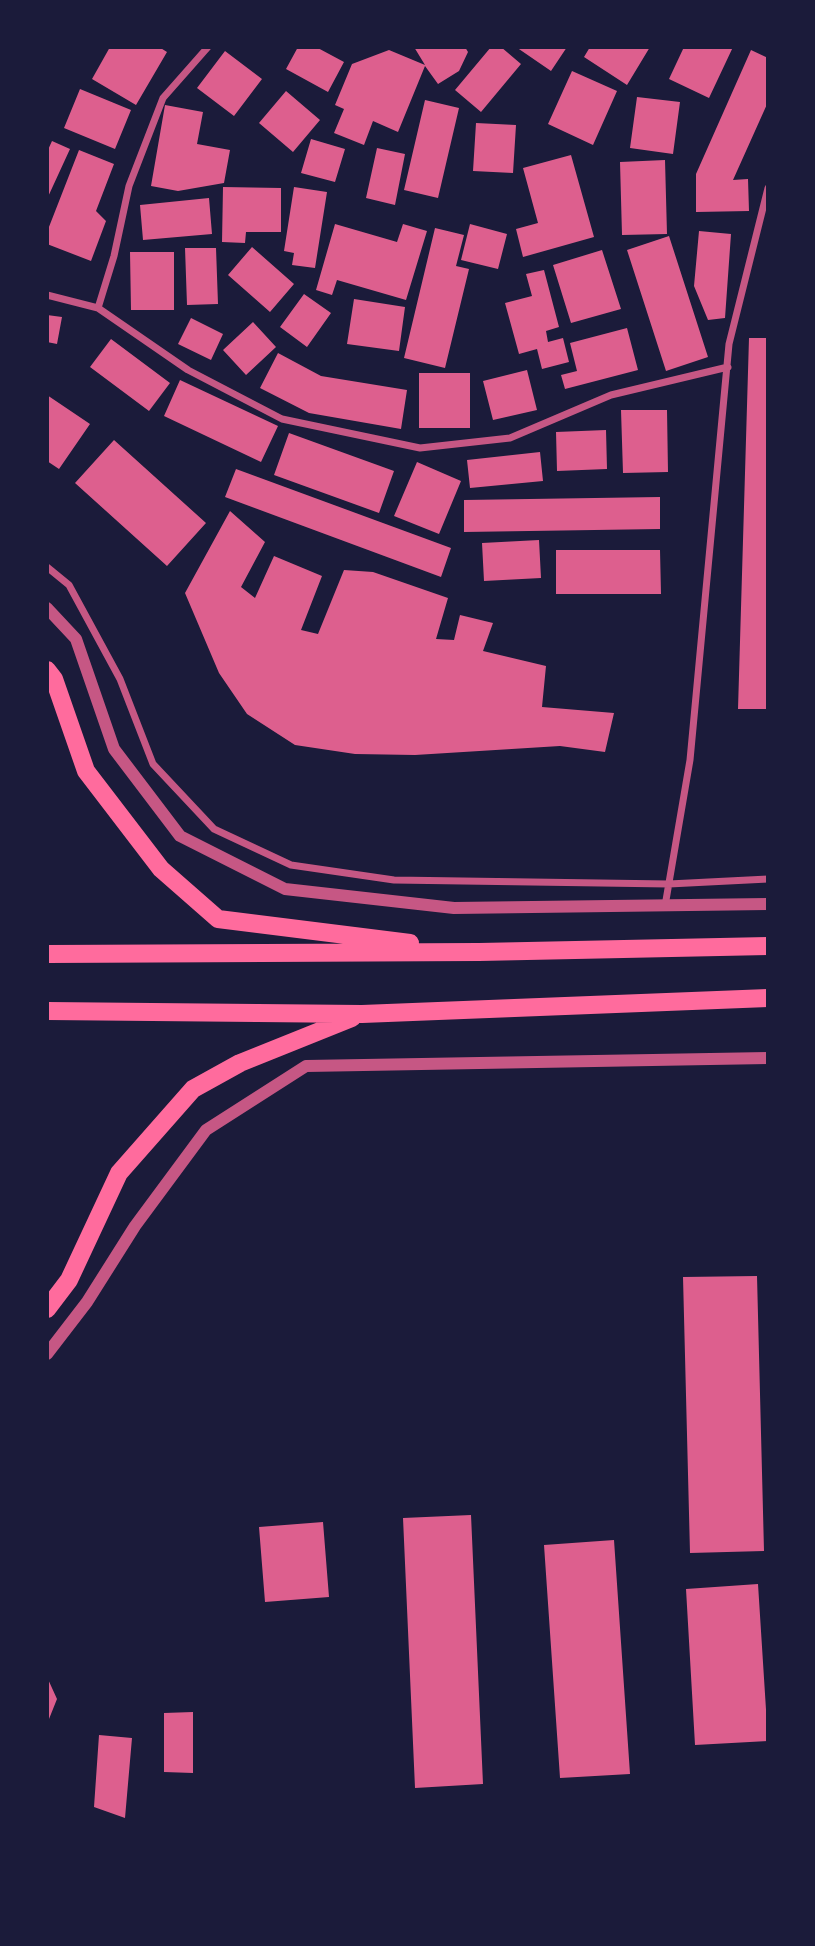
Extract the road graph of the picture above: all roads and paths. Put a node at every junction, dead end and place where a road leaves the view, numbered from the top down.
1 (208, 47) edge
2 (768, 188) edge
3 (47, 295) edge
4 (98, 308) junction
5 (727, 367) junction
6 (47, 568) edge
7 (47, 608) edge
8 (47, 670) edge
9 (768, 879) edge
10 (669, 884) junction
11 (768, 904) edge
12 (665, 906) junction
13 (768, 946) edge
14 (479, 952) junction
15 (47, 954) edge
16 (768, 998) edge
17 (47, 1011) edge
18 (362, 1014) junction
19 (768, 1058) edge
20 (47, 1308) edge
21 (47, 1354) edge

1 - 4 street
2 - 5 street
3 - 4 street
4 - 5 street
5 - 10 street
6 - 10 street
7 - 12 street
8 - 14 main road
9 - 10 street
10 - 12 street
11 - 12 street
13 - 14 main road
14 - 15 main road
16 - 18 main road
17 - 18 main road
18 - 20 main road
19 - 21 street

